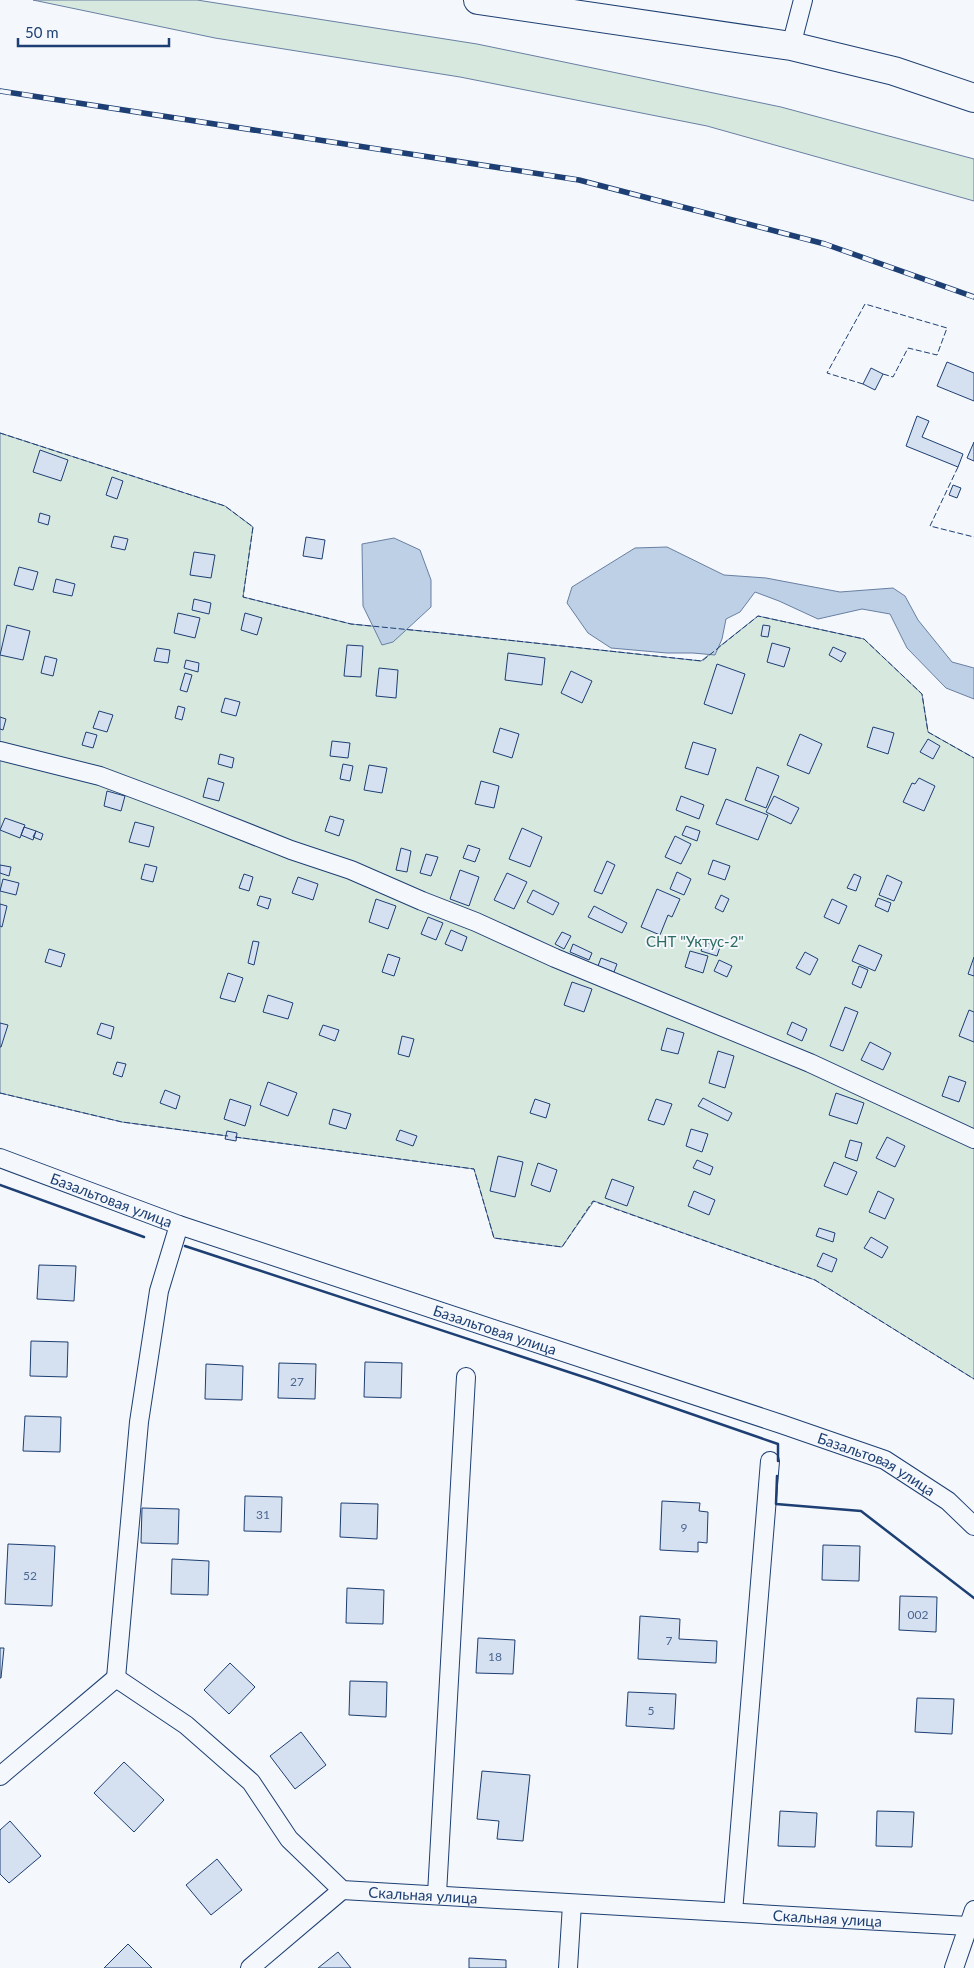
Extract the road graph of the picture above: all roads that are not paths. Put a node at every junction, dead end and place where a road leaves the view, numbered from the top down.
1 (478, 0) edge
2 (803, 0) edge
3 (791, 46) junction
4 (974, 98) edge
5 (0, 751) edge
6 (974, 1139) edge
7 (0, 1158) edge
8 (179, 1225) junction
9 (466, 1377) dead end
10 (770, 1461) dead end
11 (974, 1526) edge
12 (116, 1678) junction
13 (0, 1776) edge
14 (342, 1890) junction
15 (437, 1894) junction
16 (572, 1904) junction
17 (733, 1912) junction
18 (971, 1918) edge
19 (250, 1968) edge
20 (568, 1968) edge
21 (954, 1968) edge

1 - 3 main road
2 - 3 street
3 - 4 main road
5 - 6 street
7 - 8 street, Базальтовая улица
8 - 11 street, Базальтовая улица
8 - 12 street
9 - 15 street
10 - 17 street
12 - 13 street
12 - 14 street
14 - 15 street, Скальная улица
14 - 19 street
15 - 16 street, Скальная улица
16 - 17 street, Скальная улица
16 - 20 street
17 - 18 street, Скальная улица
18 - 21 street

